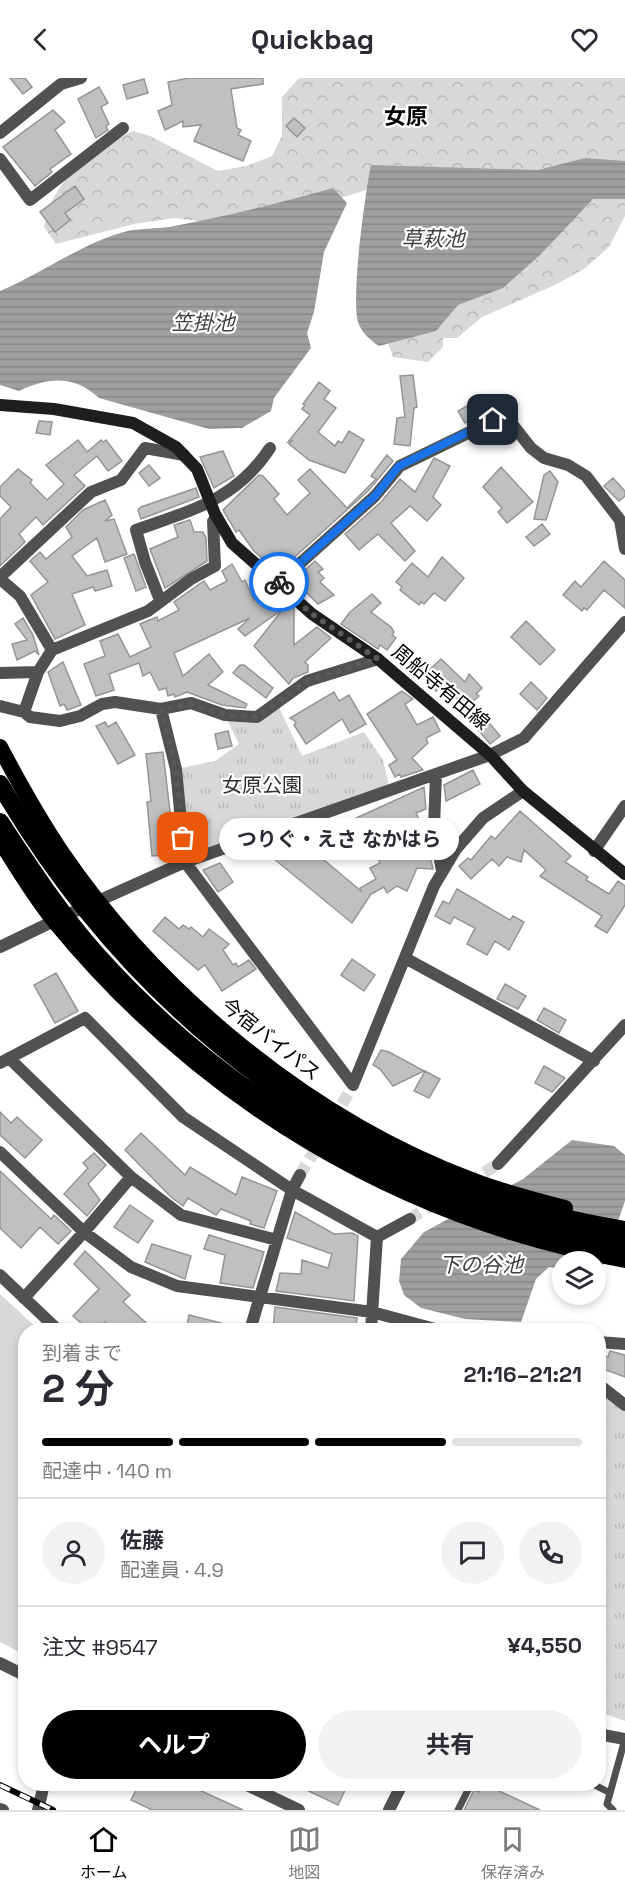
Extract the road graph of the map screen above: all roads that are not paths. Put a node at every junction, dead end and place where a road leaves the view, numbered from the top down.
1 (81, 78) edge
2 (60, 81) edge
3 (123, 128) dead end
4 (0, 133) edge
5 (0, 159) edge
6 (0, 405) edge
7 (270, 448) dead end
8 (184, 455) junction
9 (211, 504) junction
10 (217, 518) junction
11 (625, 549) edge
12 (0, 578) edge
13 (277, 584) junction
14 (160, 600) junction
15 (625, 622) edge
16 (52, 650) junction
17 (378, 659) junction
18 (38, 672) junction
19 (0, 673) edge
20 (0, 706) edge
21 (161, 709) junction
22 (24, 712) junction
23 (0, 747) edge
24 (490, 755) junction
25 (435, 774) junction
26 (0, 784) edge
27 (524, 791) junction
28 (625, 806) edge
29 (0, 822) edge
30 (0, 840) edge
31 (594, 851) junction
32 (185, 862) junction
33 (442, 872) junction
34 (625, 874) edge
35 (99, 901) junction
36 (57, 920) junction
37 (0, 947) edge
38 (405, 957) junction
39 (625, 1025) edge
40 (4, 1060) edge
41 (594, 1061) junction
42 (0, 1152) edge
43 (498, 1164) tunnel mouth
44 (300, 1175) tunnel mouth
45 (131, 1177) junction
46 (292, 1190) junction
47 (410, 1219) tunnel mouth
48 (625, 1221) edge
49 (625, 1230) edge
50 (84, 1232) junction
51 (377, 1237) junction
52 (277, 1240) junction
53 (625, 1248) edge
54 (625, 1260) edge
55 (0, 1275) edge
56 (24, 1298) junction
57 (260, 1298) junction
58 (372, 1312) junction
59 (51, 1323) edge
60 (252, 1323) edge
61 (371, 1323) edge
62 (413, 1323) edge
63 (606, 1343) edge
64 (625, 1344) edge
65 (606, 1390) edge
66 (625, 1405) edge
67 (0, 1664) edge
68 (18, 1672) edge
69 (606, 1735) edge
70 (625, 1739) edge
71 (43, 1791) edge
72 (260, 1791) edge
73 (398, 1791) edge
74 (468, 1791) edge
75 (606, 1791) edge
76 (610, 1793) junction
77 (39, 1810) edge
78 (299, 1810) edge
79 (389, 1810) edge
80 (458, 1810) edge
81 (613, 1810) edge

1 - 2 street
2 - 4 street
3 - 5 street
6 - 8 main road, 周船寺有田線
7 - 9 street
8 - 9 main road, 周船寺有田線
8 - 12 street
9 - 10 main road, 周船寺有田線
9 - 14 street
10 - 13 main road, 周船寺有田線
10 - 14 street
11 - 13 street
12 - 16 street
13 - 17 main road, 周船寺有田線
14 - 16 street
15 - 24 street
16 - 18 street
17 - 21 street
17 - 24 main road, 周船寺有田線
18 - 19 street
18 - 22 street
20 - 22 street
21 - 22 street
21 - 32 street
23 - 35 highway, 今宿バイパス
24 - 25 street
24 - 27 main road, 周船寺有田線
25 - 32 street
25 - 33 street
26 - 49 highway
27 - 31 main road, 周船寺有田線
27 - 33 street
28 - 31 street
29 - 53 highway
30 - 36 highway
31 - 34 main road, 周船寺有田線
32 - 35 street
32 - 38 street
33 - 38 street
35 - 36 street
35 - 48 highway, 今宿バイパス
36 - 37 street
36 - 54 highway
38 - 41 street
39 - 41 street
40 - 45 street
40 - 46 street
41 - 43 street
42 - 50 street
44 - 46 street
45 - 50 street
45 - 52 street
46 - 51 street
46 - 52 street
47 - 51 street
50 - 56 street
50 - 57 street
51 - 58 street
52 - 57 street
55 - 56 street
56 - 59 street
57 - 58 street
57 - 60 street
58 - 61 street
58 - 62 street
63 - 64 street
65 - 66 street
67 - 68 street
69 - 70 street
70 - 76 lane
71 - 77 street
72 - 78 street
73 - 79 street
74 - 80 lane
75 - 76 lane
76 - 81 lane

